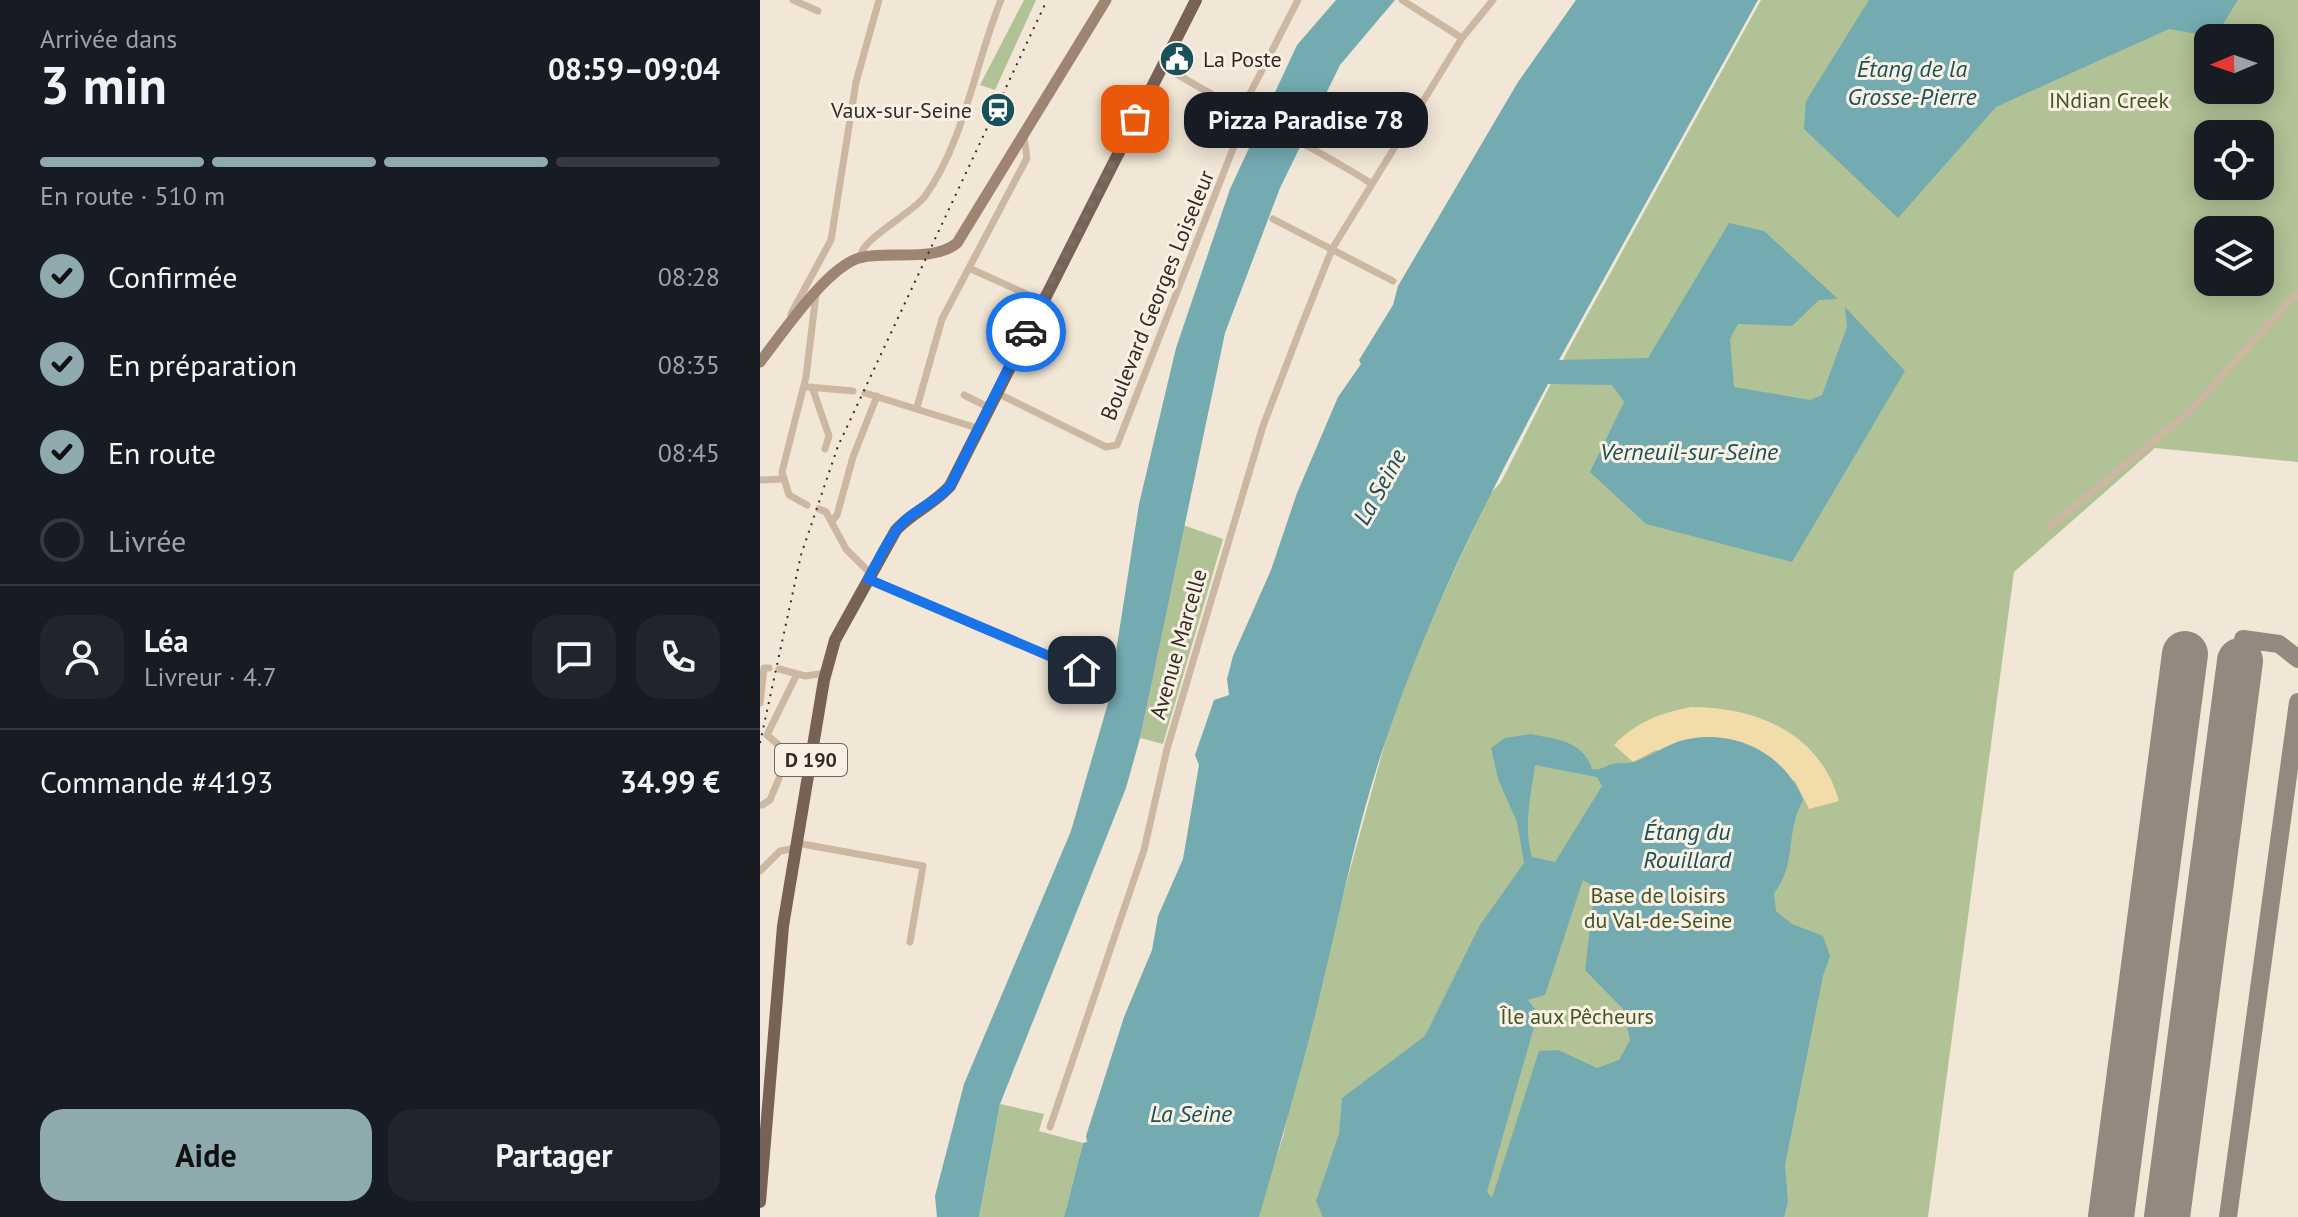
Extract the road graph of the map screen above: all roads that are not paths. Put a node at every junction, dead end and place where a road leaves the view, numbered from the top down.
1 (793, 0) edge
2 (879, 0) edge
3 (1001, 0) edge
4 (1106, 0) edge
5 (1196, 0) edge
6 (1298, 0) edge
7 (1402, 0) edge
8 (1493, 0) edge
9 (818, 11) dead end
10 (1462, 38) junction
11 (1164, 66) junction
12 (1244, 112) junction
13 (1024, 137) junction
14 (1372, 184) junction
15 (1273, 219) dead end
16 (1332, 249) junction
17 (860, 258) junction
18 (971, 269) junction
19 (1393, 281) dead end
20 (2298, 292) edge
21 (816, 294) junction
22 (1042, 301) junction
23 (790, 323) junction
24 (760, 362) edge
25 (808, 387) junction
26 (853, 391) dead end
27 (995, 392) junction
28 (865, 393) dead end
29 (964, 395) dead end
30 (877, 396) junction
31 (917, 407) junction
32 (988, 407) junction
33 (977, 428) junction
34 (825, 449) dead end
35 (782, 479) junction
36 (760, 480) edge
37 (807, 505) dead end
38 (819, 509) dead end
39 (833, 520) junction
40 (2048, 528) dead end
41 (869, 576) junction
42 (769, 668) dead end
43 (779, 669) dead end
44 (826, 673) junction
45 (797, 674) junction
46 (1109, 680) dead end
47 (760, 703) edge
48 (789, 754) junction
49 (811, 761) junction
50 (762, 805) edge
51 (797, 846) junction
52 (760, 871) edge
53 (910, 942) dead end
54 (1050, 1127) dead end
55 (760, 1202) edge

1 - 9 street
2 - 23 street
3 - 17 street
4 - 13 street
5 - 11 main road, D 190
6 - 12 street, Boulevard Georges Loiseleur
7 - 10 street
8 - 10 street, Avenue Marcelle
10 - 14 street, Avenue Marcelle
11 - 12 street
11 - 22 main road, D 190
12 - 14 street
12 - 27 street, Boulevard Georges Loiseleur
13 - 17 street
13 - 18 street
14 - 16 street, Avenue Marcelle
15 - 16 street
16 - 19 street
16 - 54 street, Avenue Marcelle
17 - 21 street
18 - 22 street
18 - 31 street
20 - 40 street
21 - 23 street
21 - 25 street
22 - 27 main road, D 190
23 - 24 street
25 - 26 street
25 - 34 street
25 - 35 street
27 - 32 main road, D 190
28 - 30 street
29 - 32 street
30 - 31 street
30 - 39 street
31 - 33 street
32 - 33 main road, D 190
33 - 41 main road, D 190
35 - 36 street
35 - 37 street
38 - 39 street
39 - 41 street
41 - 44 main road, D 190
41 - 46 street
42 - 47 street
43 - 45 street
44 - 45 street
44 - 49 main road, D 190
45 - 48 street
48 - 49 street
48 - 50 street
49 - 51 main road, D 190
51 - 52 street
51 - 53 street
51 - 55 main road, D 190

